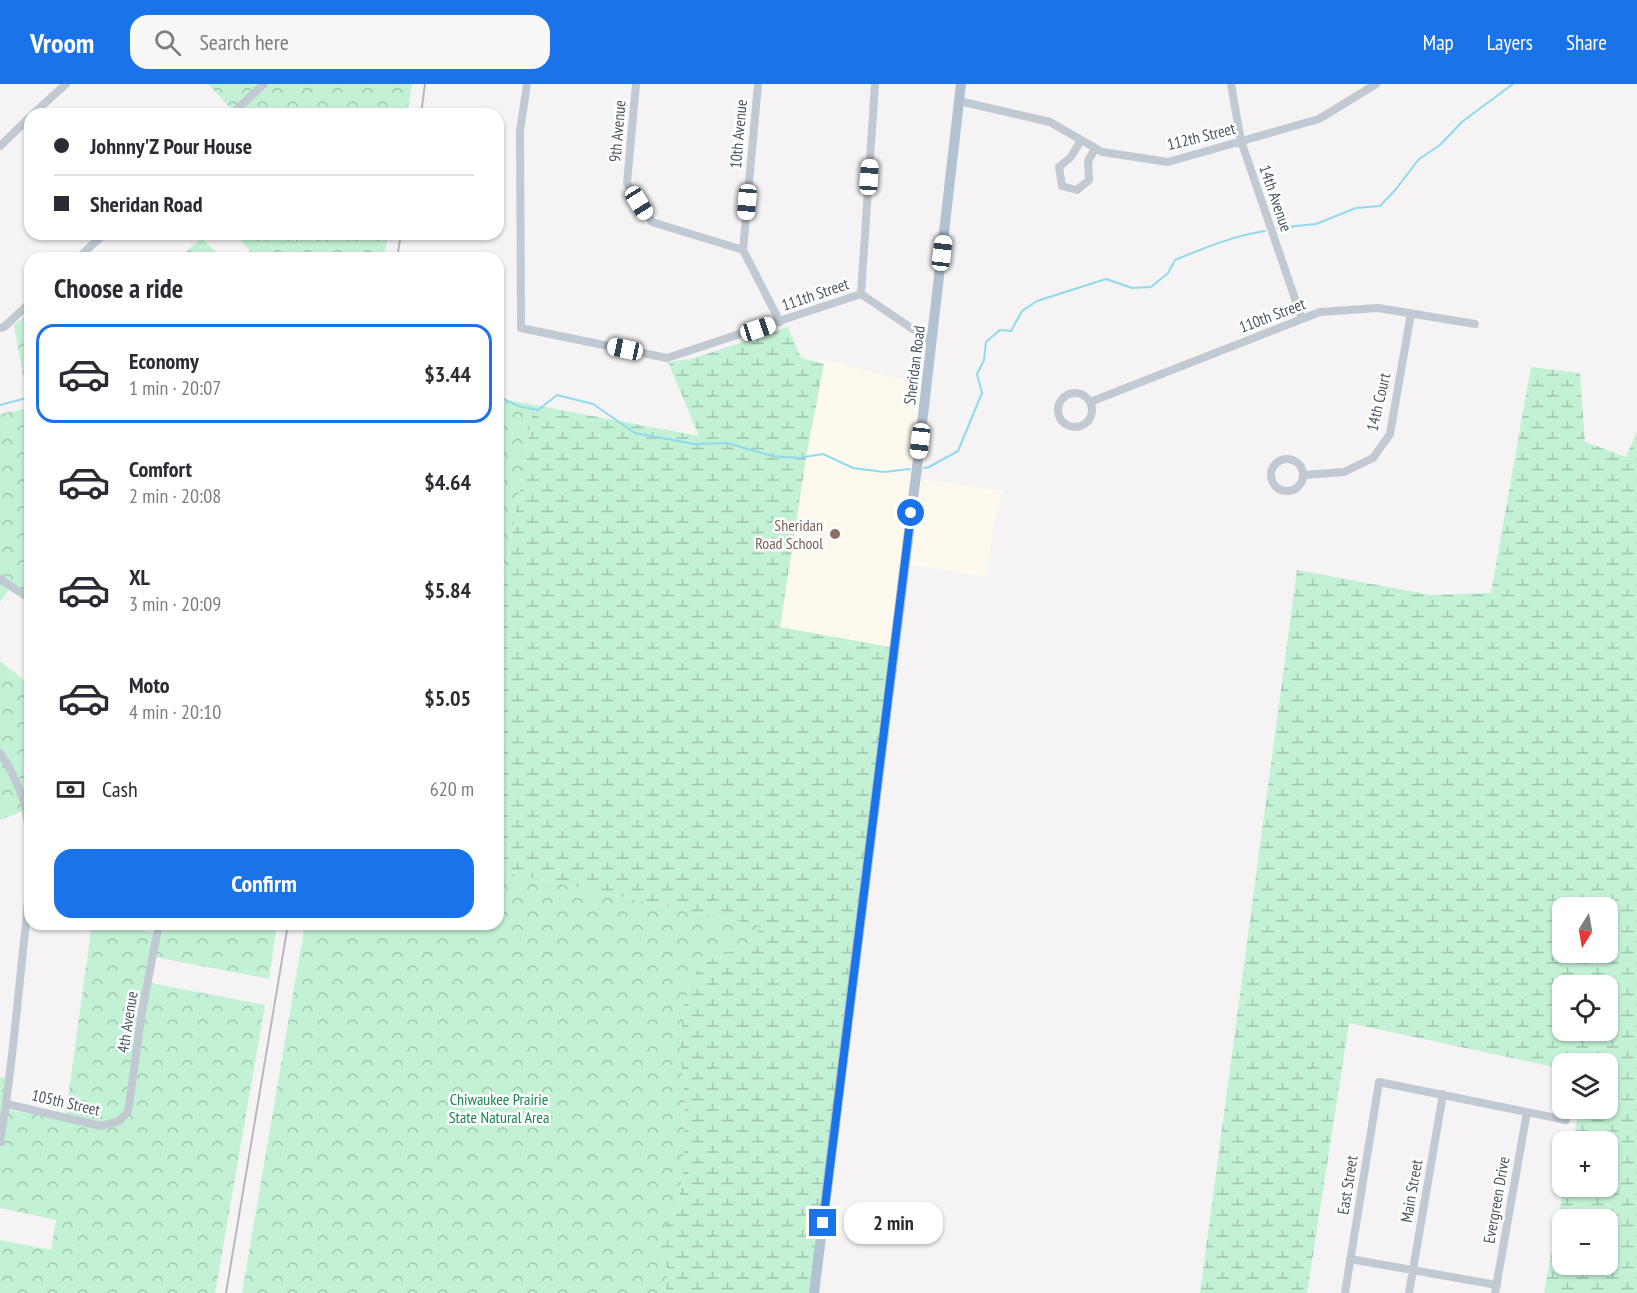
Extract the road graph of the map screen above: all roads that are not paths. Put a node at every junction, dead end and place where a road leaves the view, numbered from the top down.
1 (66, 84) edge
2 (264, 84) edge
3 (527, 84) edge
4 (636, 84) edge
5 (758, 84) edge
6 (875, 84) edge
7 (961, 84) edge
8 (1231, 84) edge
9 (1376, 84) edge
10 (959, 101) junction
11 (40, 108) edge
12 (238, 108) edge
13 (24, 123) edge
14 (1081, 140) junction
15 (1241, 141) junction
16 (0, 146) edge
17 (1095, 148) junction
18 (98, 240) edge
19 (743, 249) junction
20 (84, 252) edge
21 (861, 294) junction
22 (24, 308) edge
23 (1412, 314) junction
24 (1302, 319) junction
25 (780, 322) junction
26 (1475, 324) dead end
27 (2, 328) edge
28 (932, 342) junction
29 (1090, 402) junction
30 (1304, 475) dead end
31 (0, 579) edge
32 (24, 595) edge
33 (0, 753) edge
34 (24, 803) edge
35 (25, 930) edge
36 (158, 930) edge
37 (1443, 1094) junction
38 (7, 1104) junction
39 (1527, 1112) junction
40 (1566, 1120) dead end
41 (119, 1121) joint
42 (0, 1142) edge
43 (1350, 1259) junction
44 (1413, 1270) junction
45 (1496, 1289) edge
46 (814, 1293) edge
47 (1345, 1293) edge
48 (1409, 1293) edge

1 - 11 street
2 - 12 street
3 - 25 street, 111th Street
4 - 19 street, 9th Avenue
5 - 19 street, 10th Avenue
6 - 21 street
7 - 10 main road, Sheridan Road
8 - 15 street, 14th Avenue
9 - 15 street, 112th Street
10 - 14 street, 112th Street
10 - 28 main road, Sheridan Road
13 - 16 street
14 - 17 street, 112th Street
14 - 17 street
15 - 17 street, 112th Street
15 - 24 street, 14th Avenue
18 - 20 street
19 - 25 street
21 - 25 street, 111th Street
21 - 28 street, 111th Street
22 - 27 street
23 - 24 street, 110th Street
23 - 26 street, 110th Street
23 - 30 street, 14th Court
24 - 29 street, 110th Street
28 - 46 main road, Sheridan Road
29 - 29 street
31 - 32 street
33 - 34 street
35 - 38 street
36 - 41 street, 4th Avenue
37 - 39 street
37 - 43 street, East Street
37 - 44 street, Main Street
38 - 41 street, 105th Street
38 - 42 street
39 - 40 street
39 - 45 street, Evergreen Drive
43 - 44 street
43 - 47 street, East Street
44 - 45 street
44 - 48 street, Main Street

